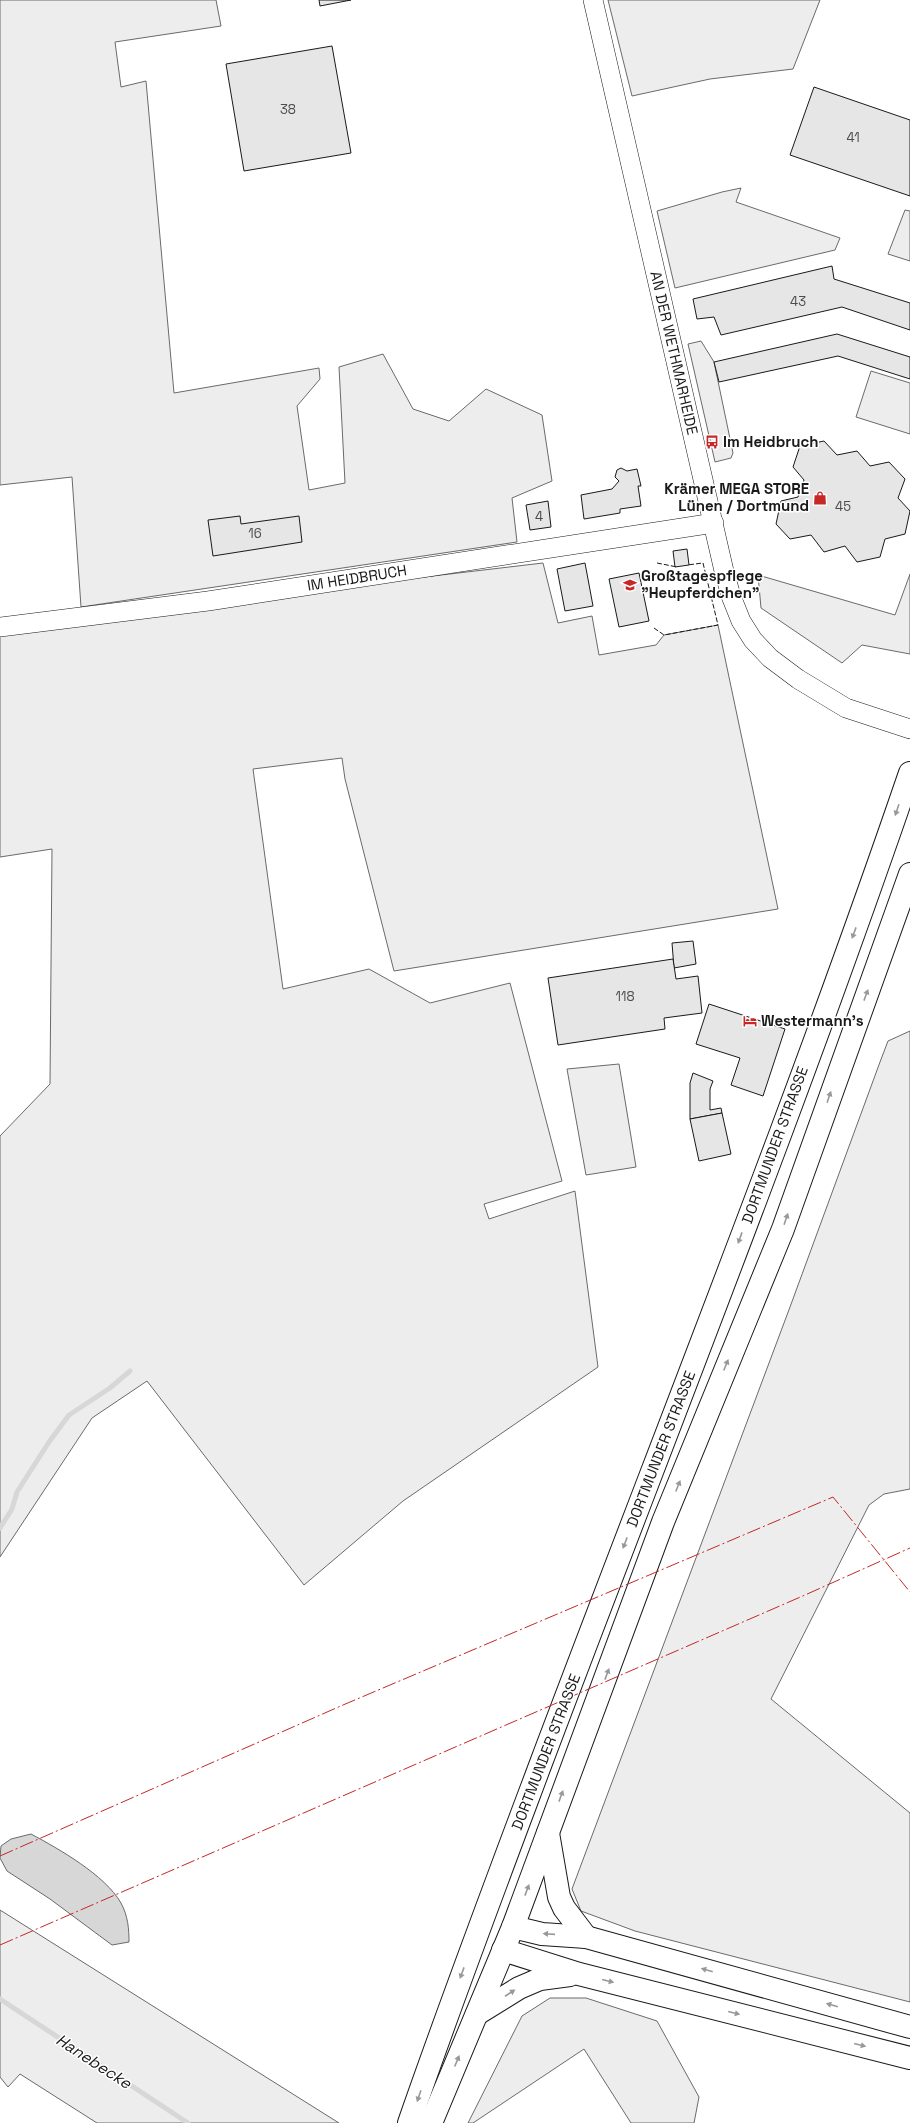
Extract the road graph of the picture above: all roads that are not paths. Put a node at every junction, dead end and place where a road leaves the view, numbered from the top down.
1 (593, 0) edge
2 (714, 523) junction
3 (0, 627) edge
4 (910, 729) edge
5 (910, 773) edge
6 (910, 874) edge
7 (548, 1833) junction
8 (494, 1931) junction
9 (586, 1936) junction
10 (504, 1950) junction
11 (579, 1974) junction
12 (477, 2014) junction
13 (910, 2027) edge
14 (910, 2058) edge
15 (409, 2123) edge
16 (431, 2123) edge

1 - 2 street, AN DER WETHMARHEIDE
2 - 3 street, IM HEIDBRUCH
2 - 4 street, AN DER WETHMARHEIDE
5 -> 8 main road, DORTMUNDER STRASSE
7 -> 6 main road, DORTMUNDER STRASSE
8 -> 7 main road, DORTMUNDER STRASSE
7 - 9 main road
9 -> 8 main road
8 - 10 main road, DORTMUNDER STRASSE
8 -> 15 main road, DORTMUNDER STRASSE
13 -> 9 main road
10 - 11 main road
10 - 12 main road, DORTMUNDER STRASSE
12 -> 11 main road
11 -> 14 main road
16 -> 12 main road, DORTMUNDER STRASSE

